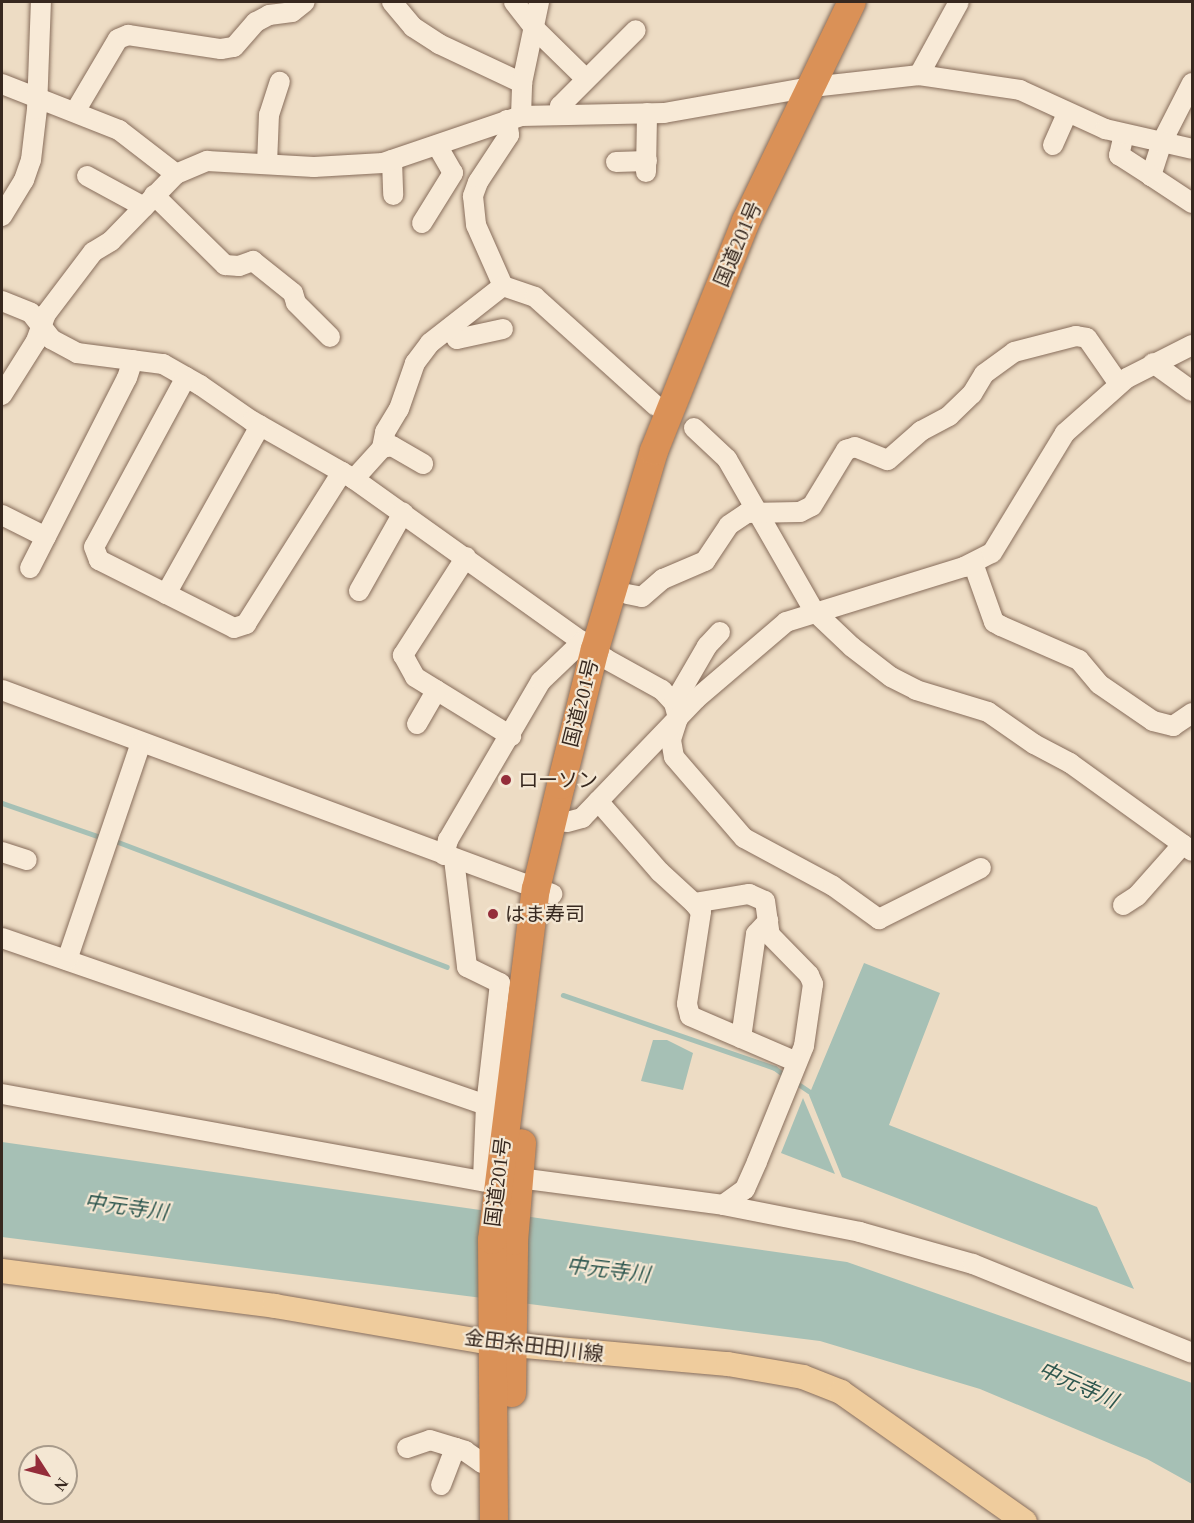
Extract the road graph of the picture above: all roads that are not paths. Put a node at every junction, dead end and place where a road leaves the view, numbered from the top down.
1 (41, 2) edge
2 (305, 2) edge
3 (392, 2) edge
4 (514, 2) edge
5 (539, 2) edge
6 (852, 2) edge
7 (867, 2) edge
8 (959, 2) edge
9 (534, 28) junction
10 (636, 30) dead end
11 (919, 75) junction
12 (586, 79) junction
13 (280, 82) dead end
14 (522, 83) junction
15 (1192, 83) edge
16 (2, 84) edge
17 (820, 86) junction
18 (35, 96) junction
19 (76, 110) junction
20 (559, 113) junction
21 (646, 113) junction
22 (1067, 113) junction
23 (514, 118) junction
24 (1124, 134) junction
25 (1162, 142) junction
26 (437, 145) junction
27 (1053, 145) dead end
28 (1192, 149) edge
29 (392, 160) junction
30 (616, 162) dead end
31 (267, 164) junction
32 (176, 174) junction
33 (87, 176) dead end
34 (1151, 176) junction
35 (393, 195) dead end
36 (149, 201) junction
37 (1192, 203) edge
38 (2, 216) edge
39 (422, 223) dead end
40 (503, 286) junction
41 (2, 301) edge
42 (41, 328) junction
43 (450, 329) junction
44 (503, 329) dead end
45 (330, 337) dead end
46 (1190, 351) edge
47 (133, 360) junction
48 (1152, 363) junction
49 (186, 377) junction
50 (1119, 384) junction
51 (1192, 391) edge
52 (2, 395) edge
53 (656, 406) dead end
54 (260, 426) junction
55 (694, 428) dead end
56 (382, 448) junction
57 (423, 464) dead end
58 (348, 476) junction
59 (403, 513) junction
60 (759, 513) junction
61 (2, 515) edge
62 (46, 537) junction
63 (466, 557) junction
64 (973, 563) junction
65 (30, 568) dead end
66 (358, 591) dead end
67 (166, 594) junction
68 (627, 594) junction
69 (814, 611) junction
70 (720, 632) dead end
71 (595, 650) junction
72 (2, 690) edge
73 (437, 690) junction
74 (676, 710) junction
75 (1192, 713) edge
76 (417, 724) dead end
77 (511, 736) junction
78 (141, 743) junction
79 (598, 801) junction
80 (567, 822) junction
81 (1188, 847) edge
82 (449, 857) junction
83 (3, 858) edge
84 (27, 860) dead end
85 (981, 868) dead end
86 (544, 892) junction
87 (694, 903) junction
88 (1123, 905) dead end
89 (768, 921) junction
90 (2, 938) edge
91 (67, 960) junction
92 (741, 1038) junction
93 (797, 1062) junction
94 (2, 1094) edge
95 (486, 1105) junction
96 (503, 1184) junction
97 (723, 1205) junction
98 (2, 1271) edge
99 (502, 1344) junction
100 (1192, 1353) edge
101 (407, 1448) dead end
102 (455, 1448) junction
103 (493, 1463) junction
104 (441, 1485) dead end
105 (494, 1521) edge
106 (511, 1521) edge
107 (1025, 1521) edge

1 - 18 street
2 - 19 street
3 - 14 street
4 - 9 street
5 - 9 street
6 - 17 highway, 国道201号
7 - 17 highway, 国道201号
8 - 11 street
9 - 12 street
9 - 14 street
10 - 12 street
11 - 17 street
11 - 22 street
12 - 20 street
13 - 31 street
14 - 23 street
15 - 25 street
16 - 18 street
17 - 21 street
17 - 68 highway, 国道201号
17 - 71 highway, 国道201号
18 - 19 street
18 - 38 street
19 - 32 street
20 - 21 street
20 - 23 street
21 - 30 street
22 - 24 street
22 - 27 street
23 - 26 street
23 - 40 street
24 - 25 street
24 - 34 street
25 - 28 street
25 - 34 street
26 - 29 street
26 - 39 street
29 - 31 street
29 - 35 street
31 - 32 street
32 - 36 street
33 - 36 street
34 - 37 street
36 - 42 street
36 - 45 street
40 - 43 street
40 - 53 street
41 - 42 street
42 - 47 street
42 - 52 street
43 - 44 street
43 - 56 street
46 - 48 street
47 - 49 street
47 - 62 street
48 - 50 street
48 - 51 street
49 - 54 street
49 - 67 street
50 - 60 street
50 - 64 street
54 - 58 street
54 - 67 street
55 - 60 street
56 - 57 street
56 - 58 street
58 - 59 street
58 - 67 street
59 - 63 street
59 - 66 street
60 - 68 street
60 - 69 street
61 - 62 street
62 - 65 street
63 - 71 street
63 - 73 street
64 - 69 street
64 - 75 street
68 - 71 highway, 国道201号
69 - 74 street
69 - 81 street
70 - 74 street
71 - 74 street
71 - 77 street
71 - 80 highway, 国道201号
71 - 86 highway, 国道201号
72 - 78 street
73 - 76 street
73 - 77 street
74 - 79 street
74 - 85 street
77 - 82 street
78 - 82 street
78 - 91 street
79 - 80 street
79 - 87 street
80 - 86 highway, 国道201号
81 - 88 street
82 - 86 street
82 - 95 street
83 - 84 street
86 - 96 highway, 国道201号
87 - 89 street
87 - 92 street
89 - 92 street
89 - 93 street
90 - 91 street
91 - 95 street
92 - 93 street
93 - 97 street
94 - 96 street
95 - 96 street
96 - 97 street
96 - 99 highway, 国道201号
97 - 100 street
98 - 99 main road, 金田糸田田川線
99 - 103 highway, 国道201号
99 - 106 highway, 国道201号
99 - 107 main road, 金田糸田田川線
101 - 102 street
102 - 103 street
102 - 104 street
103 - 105 highway, 国道201号

